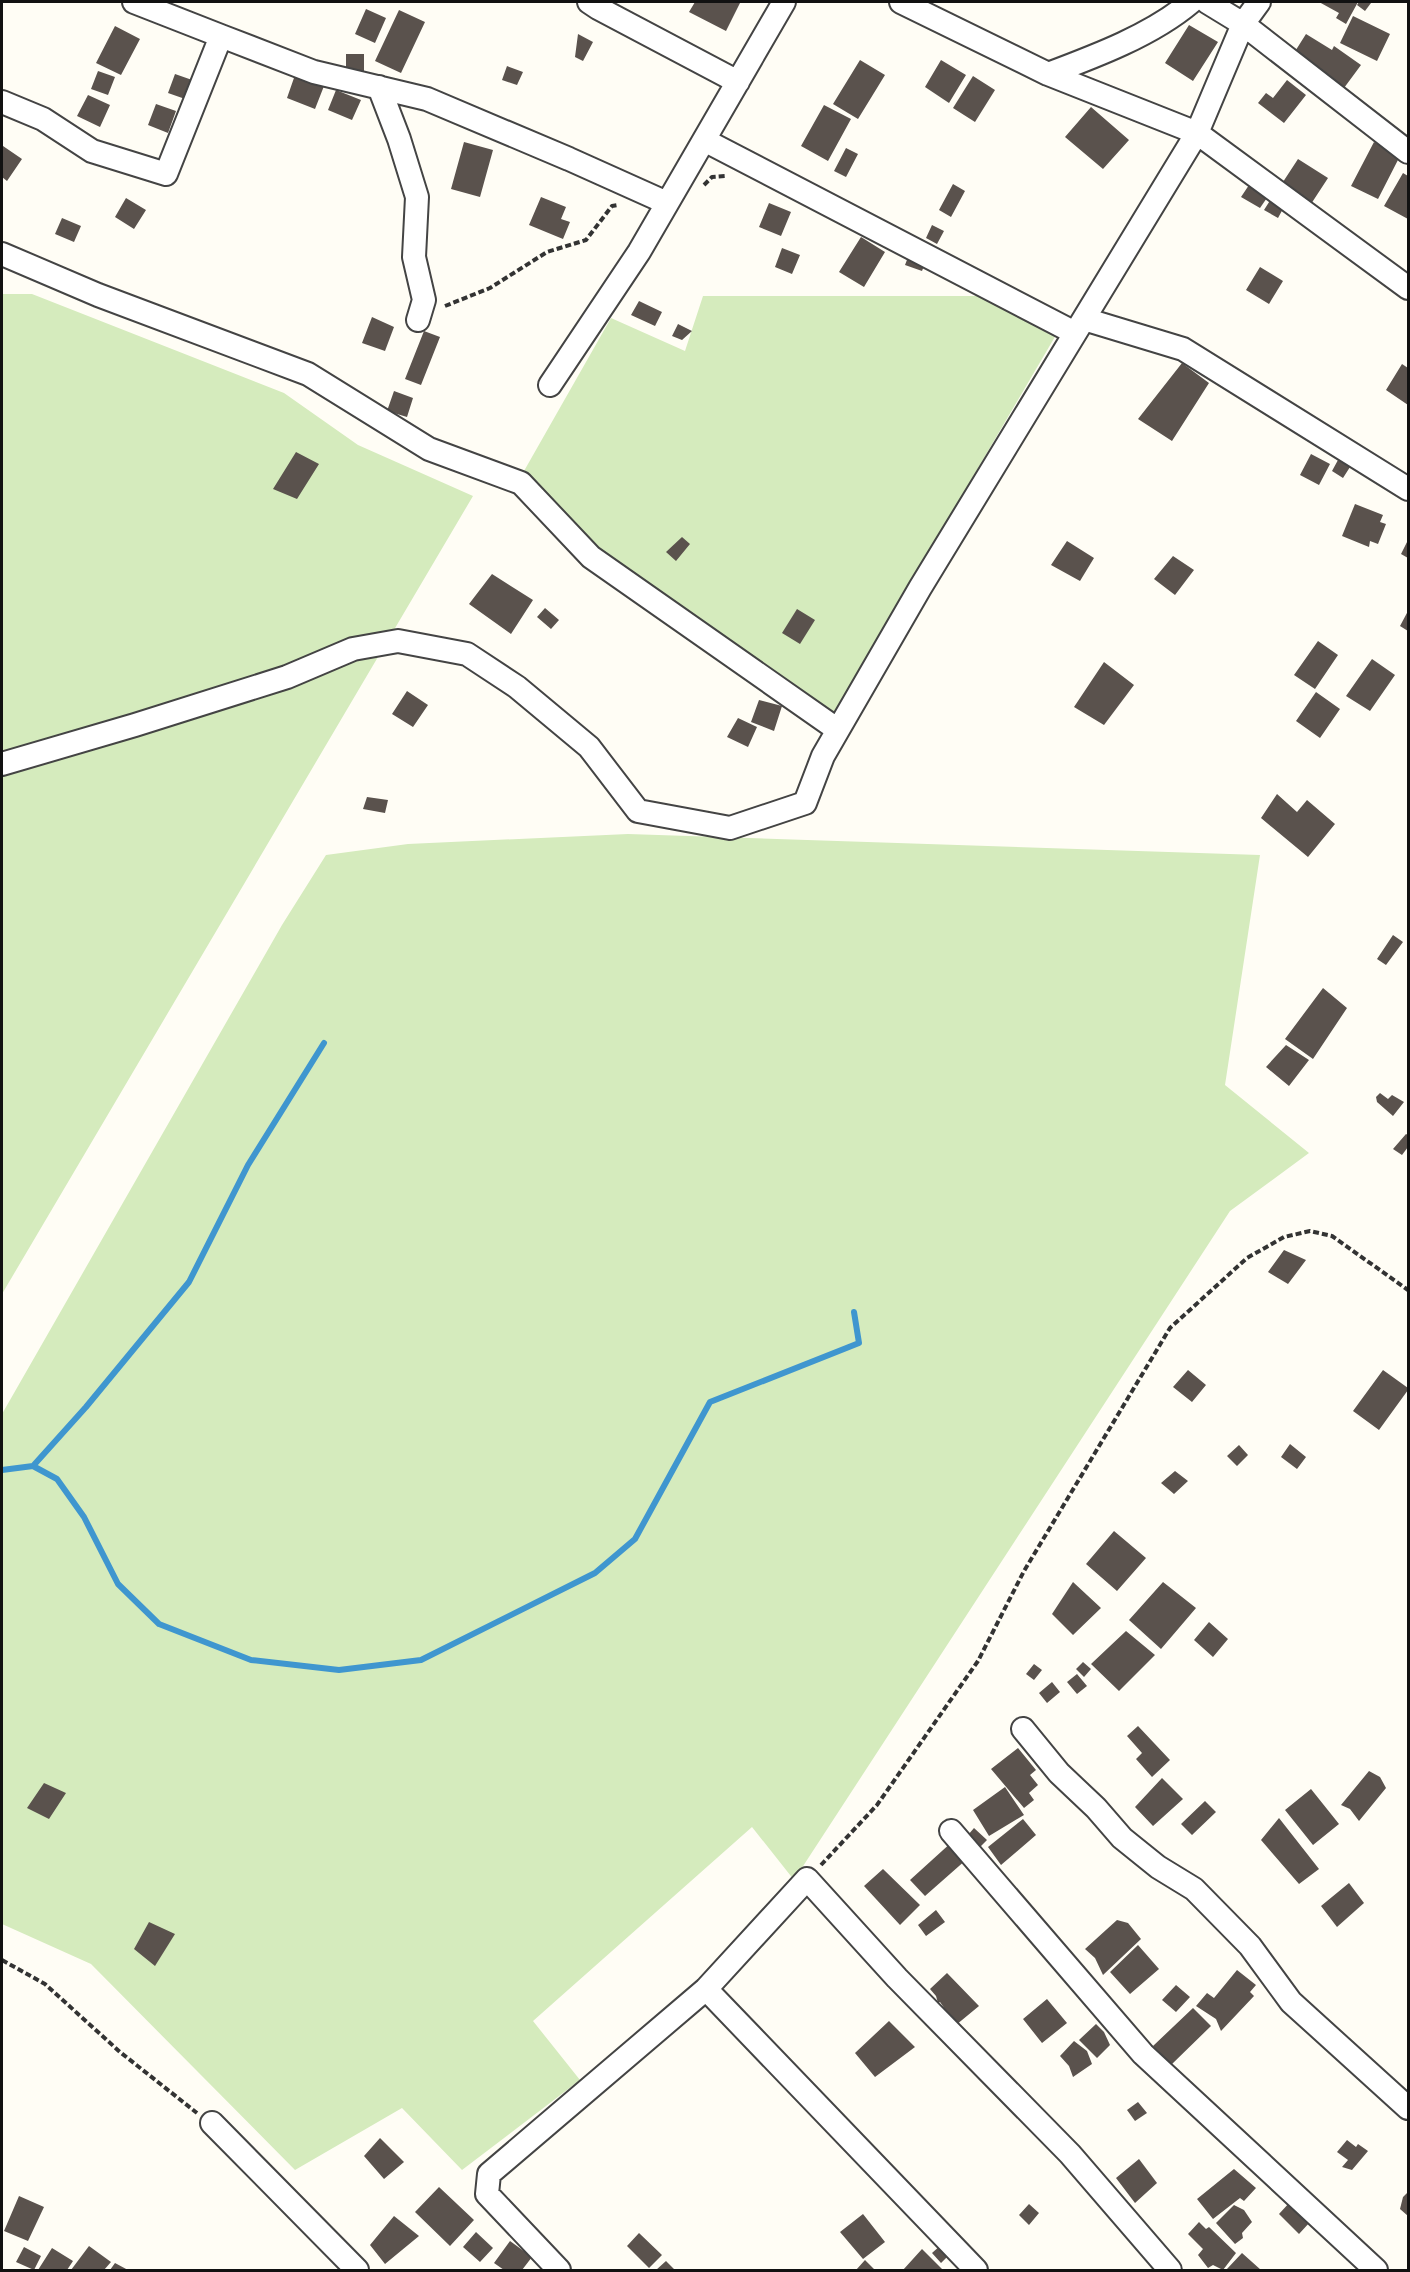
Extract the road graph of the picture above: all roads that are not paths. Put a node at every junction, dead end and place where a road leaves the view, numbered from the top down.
1 (134, 2) edge
2 (589, 2) edge
3 (784, 2) edge
4 (901, 2) edge
5 (1191, 2) edge
6 (1207, 2) edge
7 (1259, 2) edge
8 (1244, 24) junction
9 (221, 36) junction
10 (1048, 74) junction
11 (738, 82) junction
12 (379, 87) junction
13 (2, 102) edge
14 (1197, 133) junction
15 (704, 140) junction
16 (1408, 152) edge
17 (667, 204) junction
18 (2, 254) edge
19 (1408, 288) edge
20 (418, 320) road end
21 (1079, 326) junction
22 (550, 386) dead end
23 (1408, 489) edge
24 (838, 730) junction
25 (2, 764) edge
26 (1023, 1729) dead end
27 (951, 1831) dead end
28 (706, 1989) junction
29 (1408, 2108) edge
30 (212, 2123) road end
31 (357, 2271) edge
32 (559, 2271) edge
33 (976, 2271) edge
34 (1170, 2271) edge
35 (1376, 2271) edge

1 - 9 street
2 - 11 street
3 - 11 street
4 - 10 street
5 - 10 street
6 - 8 street
7 - 8 street
8 - 14 street
8 - 16 street
9 - 12 street
9 - 13 street
10 - 14 street
11 - 15 street
12 - 17 street
12 - 20 street
14 - 19 street
14 - 21 street
15 - 17 street
15 - 21 street
17 - 22 street
18 - 24 street
21 - 23 street
21 - 24 street
24 - 25 street
26 - 29 street
27 - 35 street
28 - 32 street
28 - 33 street
28 - 34 street
30 - 31 street

